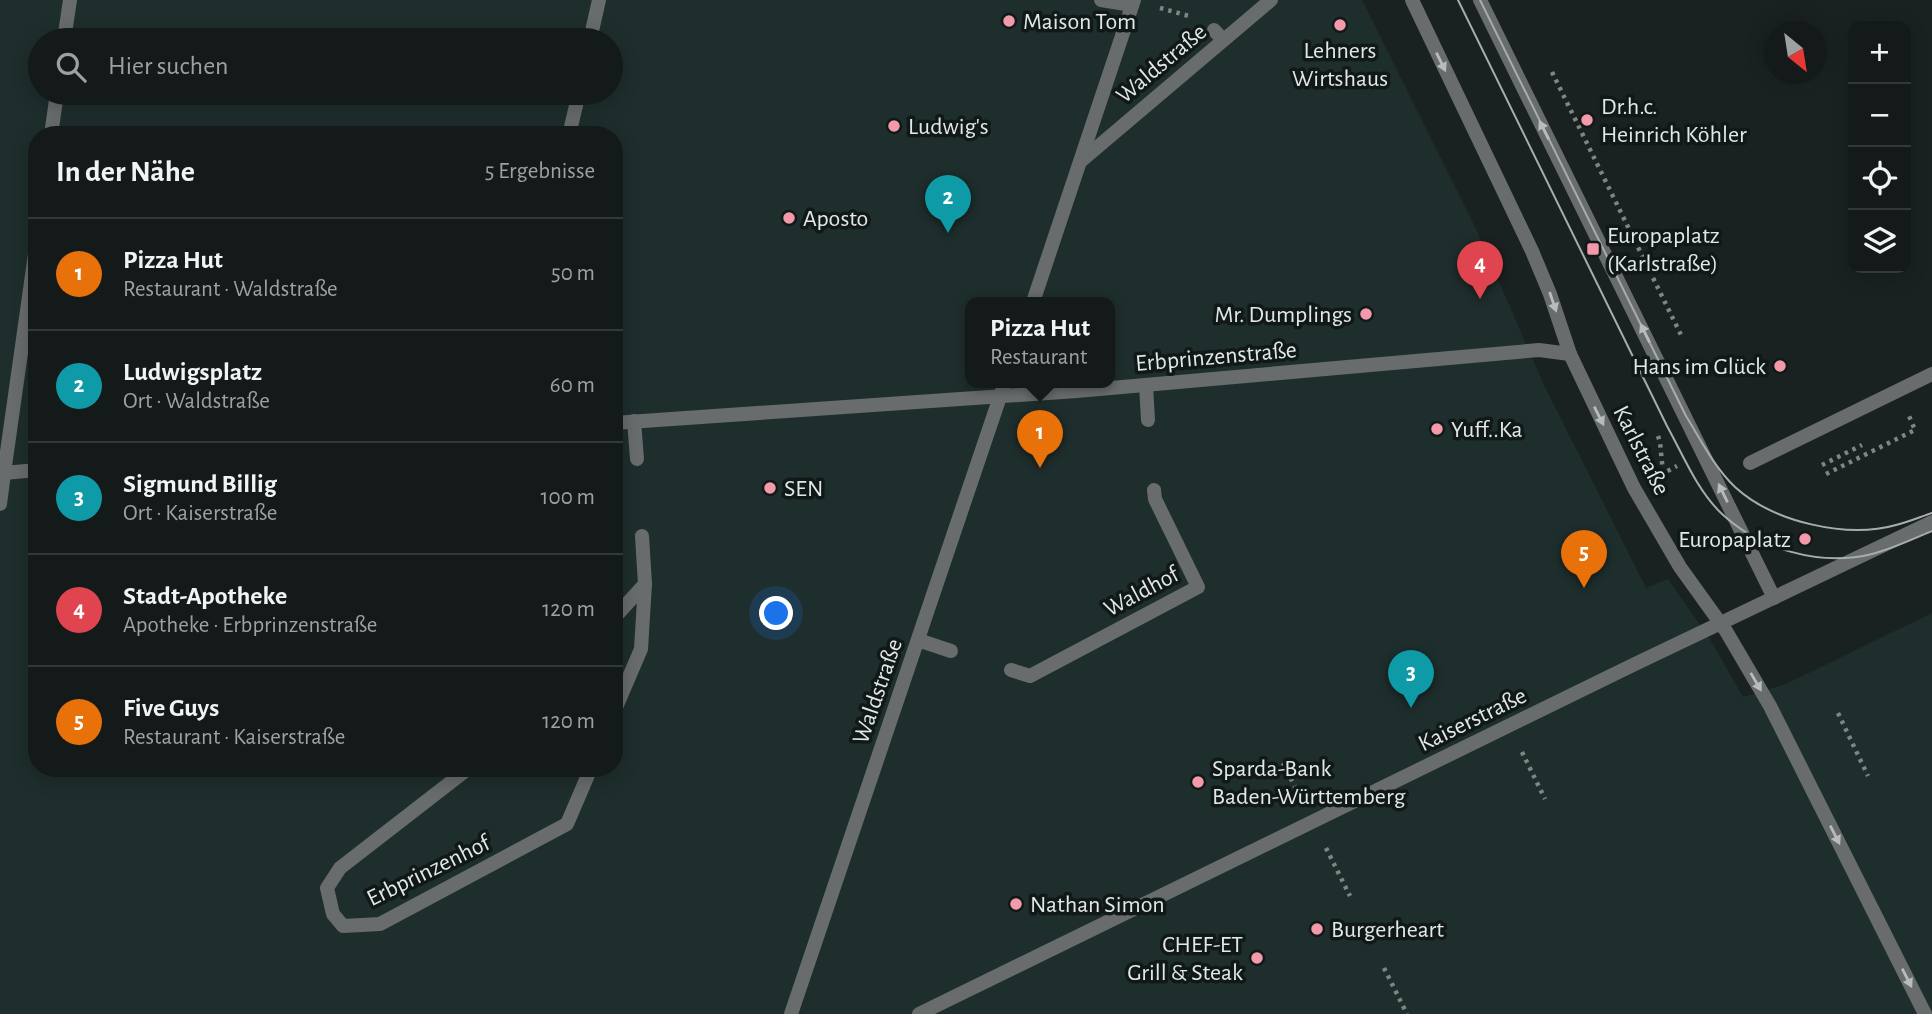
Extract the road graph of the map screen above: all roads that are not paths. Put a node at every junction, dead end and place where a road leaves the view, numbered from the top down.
1 (70, 0) edge
2 (599, 0) edge
3 (1101, 0) edge
4 (1271, 0) edge
5 (1412, 0) edge
6 (1480, 0) edge
7 (1133, 2) edge
8 (66, 28) edge
9 (593, 28) edge
10 (55, 105) edge
11 (576, 105) edge
12 (52, 126) edge
13 (571, 126) edge
14 (1080, 162) junction
15 (1035, 297) edge
16 (28, 300) edge
17 (1570, 354) junction
18 (1932, 374) edge
19 (1146, 386) junction
20 (1115, 387) edge
21 (1051, 388) edge
22 (1003, 389) edge
23 (1148, 420) dead end
24 (635, 421) junction
25 (623, 422) edge
26 (637, 459) dead end
27 (1749, 463) dead end
28 (28, 471) edge
29 (2, 473) edge
30 (1154, 490) dead end
31 (0, 505) edge
32 (1932, 522) edge
33 (642, 536) dead end
34 (645, 584) junction
35 (1774, 598) junction
36 (623, 608) edge
37 (1721, 623) junction
38 (918, 640) junction
39 (951, 651) dead end
40 (1011, 670) dead end
41 (623, 691) edge
42 (457, 777) edge
43 (587, 777) edge
44 (791, 1014) edge
45 (919, 1014) edge
46 (1925, 1014) edge

1 - 8 street
2 - 9 street
3 - 7 street
4 - 14 street, Waldstraße
5 -> 17 street, Karlstraße
35 -> 6 street
7 - 14 street, Waldstraße
10 - 12 street
11 - 13 street
14 - 15 street, Waldstraße
16 - 29 street
17 - 19 street, Erbprinzenstraße
17 -> 37 street, Karlstraße
18 - 27 street
19 - 20 street, Erbprinzenstraße
19 - 23 street
21 - 22 street, Erbprinzenstraße
22 - 24 street, Erbprinzenstraße
22 - 38 street, Waldstraße
24 - 25 street, Erbprinzenstraße
24 - 26 street
28 - 29 street
29 - 31 street
30 - 40 street, Waldhof
32 - 35 street, Kaiserstraße
33 - 34 street
34 - 36 street
34 - 41 street
35 - 37 street, Kaiserstraße
37 - 45 street, Kaiserstraße
37 -> 46 street, Karlstraße
38 - 39 street
38 - 44 street, Waldstraße
42 - 43 street, Erbprinzenhof

